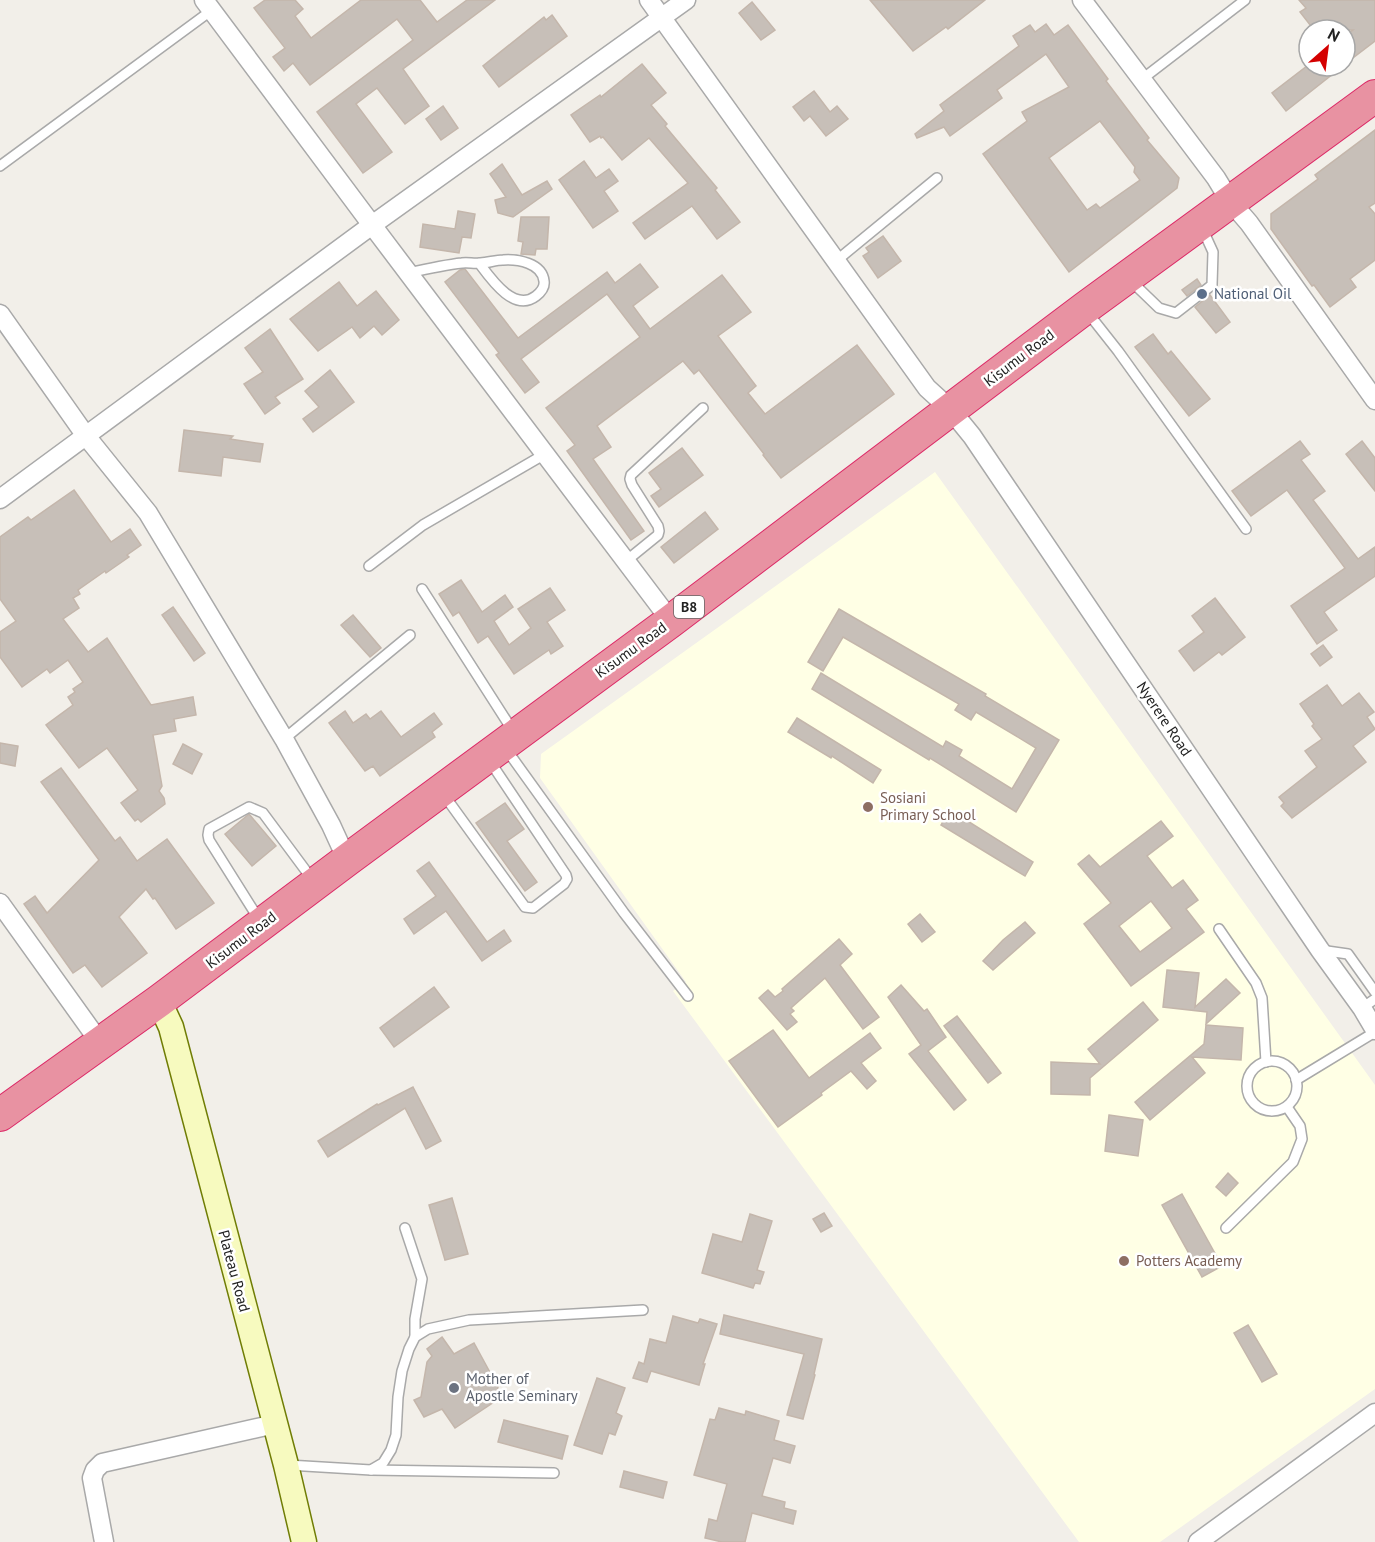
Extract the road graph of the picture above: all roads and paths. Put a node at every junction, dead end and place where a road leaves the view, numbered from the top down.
1 (649, 0) edge
2 (686, 0) edge
3 (1082, 0) edge
4 (1245, 0) edge
5 (208, 5) edge
6 (662, 18) junction
7 (1141, 80) junction
8 (1375, 96) edge
9 (0, 166) edge
10 (937, 178) dead end
11 (1230, 201) junction
12 (1200, 224) junction
13 (372, 225) junction
14 (836, 261) junction
15 (479, 263) junction
16 (408, 273) junction
17 (1127, 277) junction
18 (1085, 308) junction
19 (0, 315) edge
20 (1374, 395) edge
21 (703, 408) dead end
22 (950, 409) junction
23 (86, 436) junction
24 (545, 454) junction
25 (0, 499) edge
26 (1246, 529) dead end
27 (626, 561) junction
28 (369, 566) dead end
29 (422, 589) dead end
30 (671, 621) junction
31 (410, 635) dead end
32 (284, 739) junction
33 (502, 746) junction
34 (440, 791) junction
35 (347, 860) junction
36 (316, 883) junction
37 (0, 903) edge
38 (262, 924) junction
39 (1219, 929) dead end
40 (1320, 950) junction
41 (1375, 992) edge
42 (688, 996) dead end
43 (159, 1001) junction
44 (1368, 1003) edge
45 (1375, 1031) edge
46 (101, 1044) junction
47 (1266, 1062) junction
48 (1296, 1080) junction
49 (1287, 1107) junction
50 (0, 1115) edge
51 (405, 1228) dead end
52 (1226, 1228) dead end
53 (644, 1310) dead end
54 (415, 1337) junction
55 (1375, 1413) edge
56 (274, 1424) junction
57 (286, 1465) junction
58 (371, 1470) junction
59 (554, 1473) dead end
60 (104, 1542) edge
61 (304, 1542) edge
62 (1198, 1542) edge

1 - 6 street, Nyerere Road
2 - 6 street
3 - 7 street
4 - 7 lane
5 - 9 lane
5 - 13 street
6 - 13 street
6 - 14 street, Nyerere Road
7 - 11 street
8 - 11 highway, Kisumu Road / B8
10 - 14 lane
11 - 12 highway, Kisumu Road / B8
11 - 20 street
12 - 17 highway, Kisumu Road / B8
12 - 17 lane
13 - 16 street
13 - 23 street
14 - 22 street, Nyerere Road
15 - 15 lane
15 - 16 lane
16 - 24 street
17 - 18 highway, Kisumu Road / B8
18 - 22 highway, Kisumu Road / B8
18 - 26 lane
19 - 23 street
21 - 27 lane
22 - 30 highway, Kisumu Road / B8
22 - 40 street, Nyerere Road
23 - 25 street
23 - 32 street
24 - 27 street
24 - 28 lane
27 - 30 street
29 - 33 lane
30 - 33 highway, Kisumu Road / B8
31 - 32 lane
32 - 35 street
33 - 34 highway, Kisumu Road / B8
33 - 34 lane
33 - 42 lane
34 - 35 highway, Kisumu Road / B8
35 - 36 highway, Kisumu Road / B8
36 - 38 highway, Kisumu Road / B8
36 - 38 lane
37 - 46 street
38 - 43 highway, Kisumu Road / B8
39 - 47 lane
40 - 41 lane
40 - 44 street, Nyerere Road
43 - 46 highway, Kisumu Road / B8
43 - 56 street, Plateau Road
44 - 45 street, Nyerere Road
45 - 48 lane
46 - 50 highway, Kisumu Road / B8
47 - 48 lane
47 - 49 lane
48 - 49 lane
49 - 52 lane
51 - 54 lane
53 - 54 lane
54 - 58 lane
55 - 62 street
56 - 57 street, Plateau Road
56 - 60 street
57 - 58 lane
57 - 61 street, Plateau Road
58 - 59 lane

